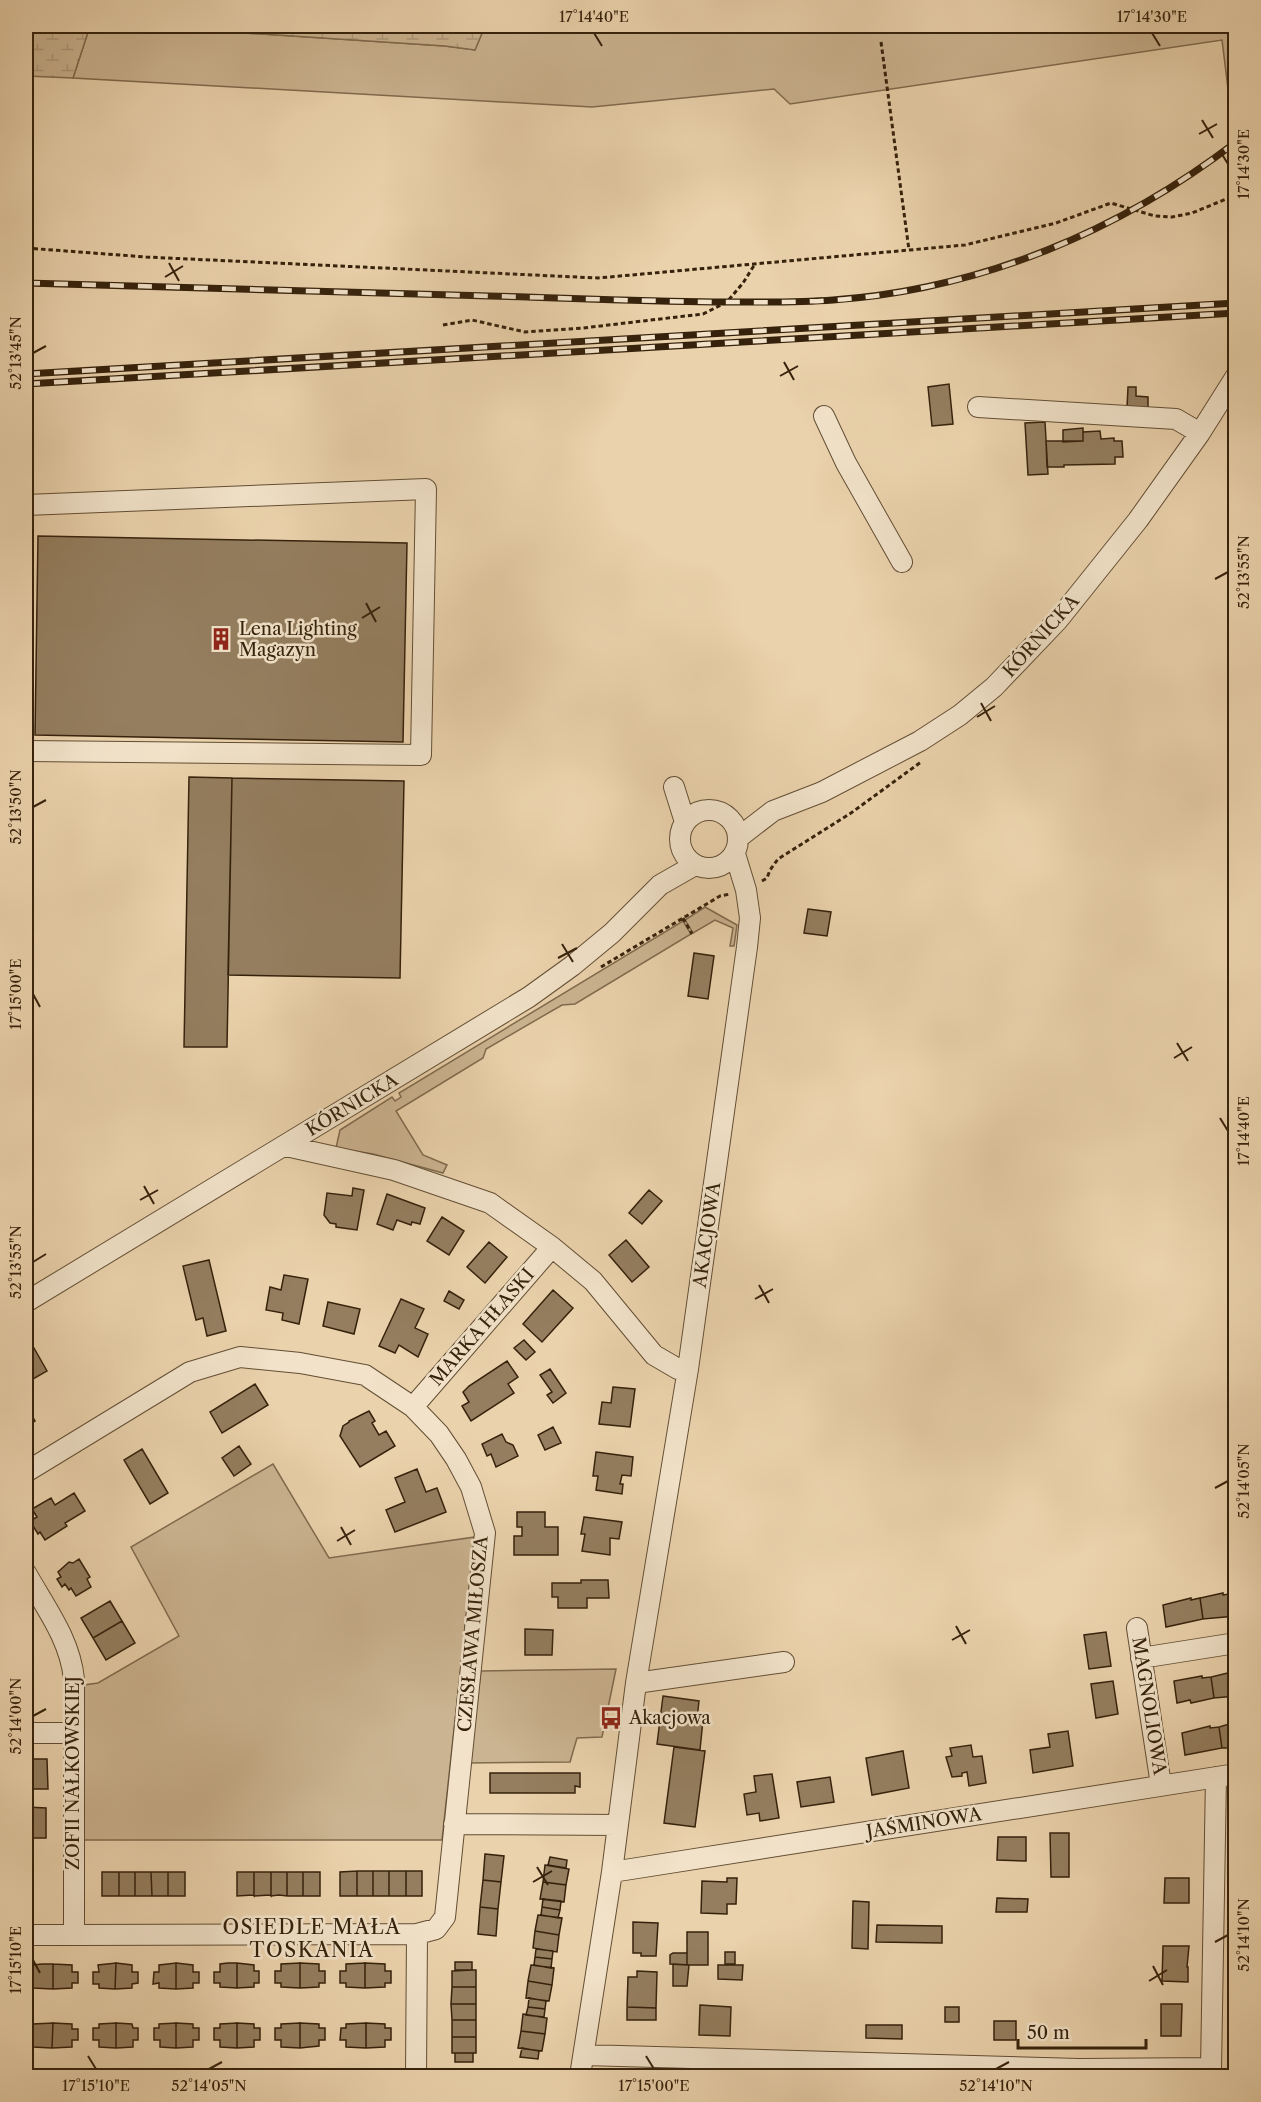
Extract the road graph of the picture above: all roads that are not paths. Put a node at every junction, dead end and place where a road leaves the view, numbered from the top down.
1 (1236, 376) edge
2 (978, 407) dead end
3 (824, 416) dead end
4 (1200, 433) junction
5 (26, 505) edge
6 (902, 562) dead end
7 (26, 751) edge
8 (701, 811) junction
9 (772, 811) junction
10 (724, 814) junction
11 (685, 822) junction
12 (737, 846) junction
13 (681, 848) junction
14 (695, 865) junction
15 (717, 867) junction
16 (660, 885) junction
17 (746, 890) junction
18 (286, 1146) junction
19 (552, 1247) junction
20 (26, 1302) edge
21 (688, 1369) junction
22 (413, 1407) junction
23 (26, 1472) edge
24 (26, 1573) edge
25 (1137, 1628) dead end
26 (1236, 1643) edge
27 (1142, 1658) junction
28 (783, 1662) dead end
29 (636, 1683) junction
30 (26, 1733) edge
31 (74, 1733) junction
32 (1236, 1774) edge
33 (1216, 1777) junction
34 (1161, 1785) junction
35 (454, 1824) junction
36 (618, 1826) junction
37 (612, 1872) junction
38 (26, 1935) edge
39 (74, 1935) junction
40 (417, 1935) junction
41 (584, 2055) junction
42 (1078, 2073) edge
43 (416, 2076) edge
44 (580, 2076) edge

1 - 4 street, KÓRNICKA
2 - 4 street
3 - 6 street
4 - 9 street, KÓRNICKA
5 - 7 street
8 - 10 street
8 - 11 street
8 - 11 street
9 - 10 street
9 - 12 street
10 - 12 street
11 - 13 street
12 - 15 street
12 - 17 street, AKACJOWA
13 - 14 street
13 - 16 street
14 - 15 street
14 - 16 street
15 - 17 street
16 - 18 street, KÓRNICKA
17 - 21 street, AKACJOWA
18 - 19 street
18 - 20 street, KÓRNICKA
19 - 21 street
19 - 22 street, MARKA HŁASKI
21 - 29 street, AKACJOWA
22 - 23 street, CZESŁAWA MIŁOSZA
22 - 35 street, CZESŁAWA MIŁOSZA
24 - 31 street, ZOFII NAŁKOWSKIEJ
25 - 27 street, MAGNOLIOWA
26 - 27 street
27 - 34 street, MAGNOLIOWA
28 - 29 street
29 - 36 street, AKACJOWA
30 - 31 street
31 - 39 street, ZOFII NAŁKOWSKIEJ
32 - 33 street, JAŚMINOWA
33 - 34 street, JAŚMINOWA
33 - 42 street
34 - 37 street, JAŚMINOWA
35 - 36 street
35 - 40 street, CZESŁAWA MIŁOSZA
36 - 37 street, AKACJOWA
37 - 41 street, AKACJOWA
38 - 39 street
39 - 40 street
40 - 43 street
41 - 42 street
41 - 44 street, AKACJOWA

